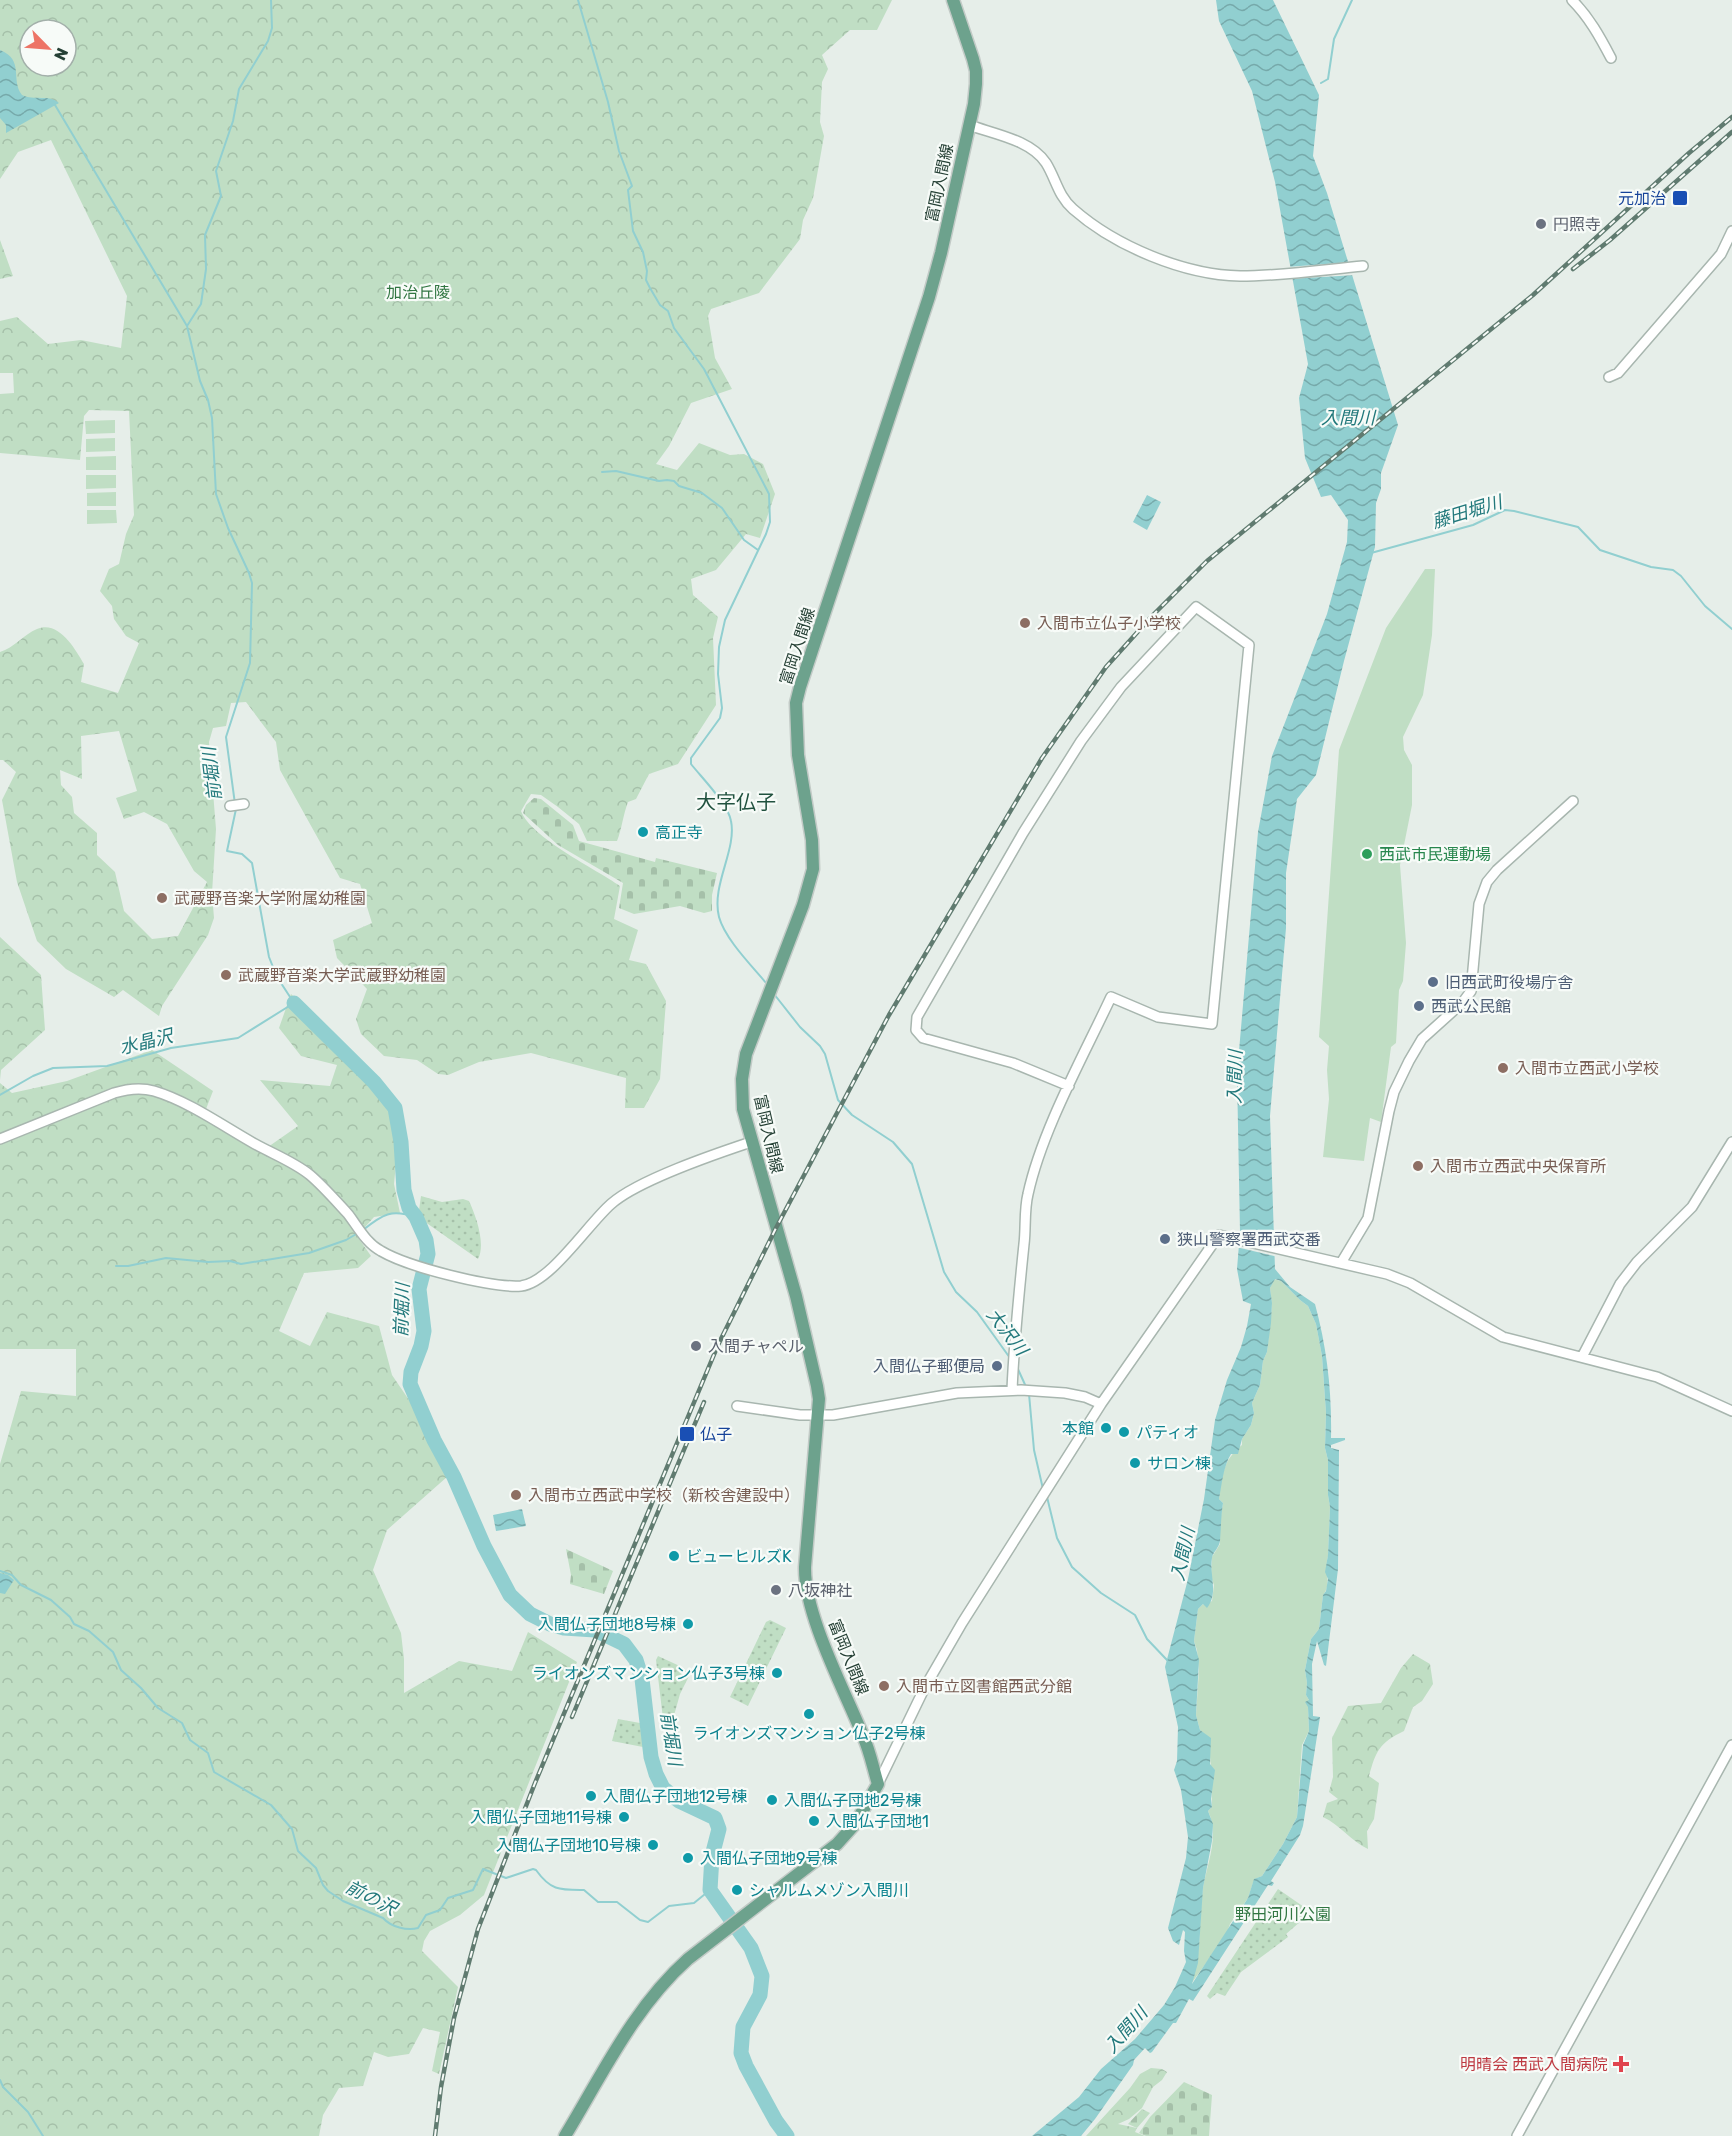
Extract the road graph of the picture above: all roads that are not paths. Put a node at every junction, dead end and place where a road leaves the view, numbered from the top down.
1 (953, 0) edge
2 (1572, 0) edge
3 (1611, 58) dead end
4 (969, 125) junction
5 (1732, 231) edge
6 (1363, 266) dead end
7 (1609, 377) dead end
8 (1573, 801) dead end
9 (1069, 1086) junction
10 (0, 1139) edge
11 (752, 1142) junction
12 (1732, 1142) edge
13 (1339, 1262) junction
14 (1582, 1357) junction
15 (1016, 1390) junction
16 (1101, 1404) junction
17 (737, 1406) dead end
18 (1732, 1412) edge
19 (817, 1416) junction
20 (1732, 1745) edge
21 (878, 1784) junction
22 (565, 2136) edge
23 (1517, 2136) edge

1 - 4 main road, 富岡入間線
2 - 3 street
4 - 6 street
4 - 11 main road, 富岡入間線
5 - 7 street
8 - 13 street
9 - 9 street
9 - 15 street
10 - 11 street
11 - 19 main road, 富岡入間線
12 - 14 street
13 - 14 street
13 - 16 street
14 - 18 street
15 - 16 street
15 - 19 street
16 - 21 street
17 - 19 street
19 - 21 main road, 富岡入間線
20 - 23 street
21 - 22 main road

